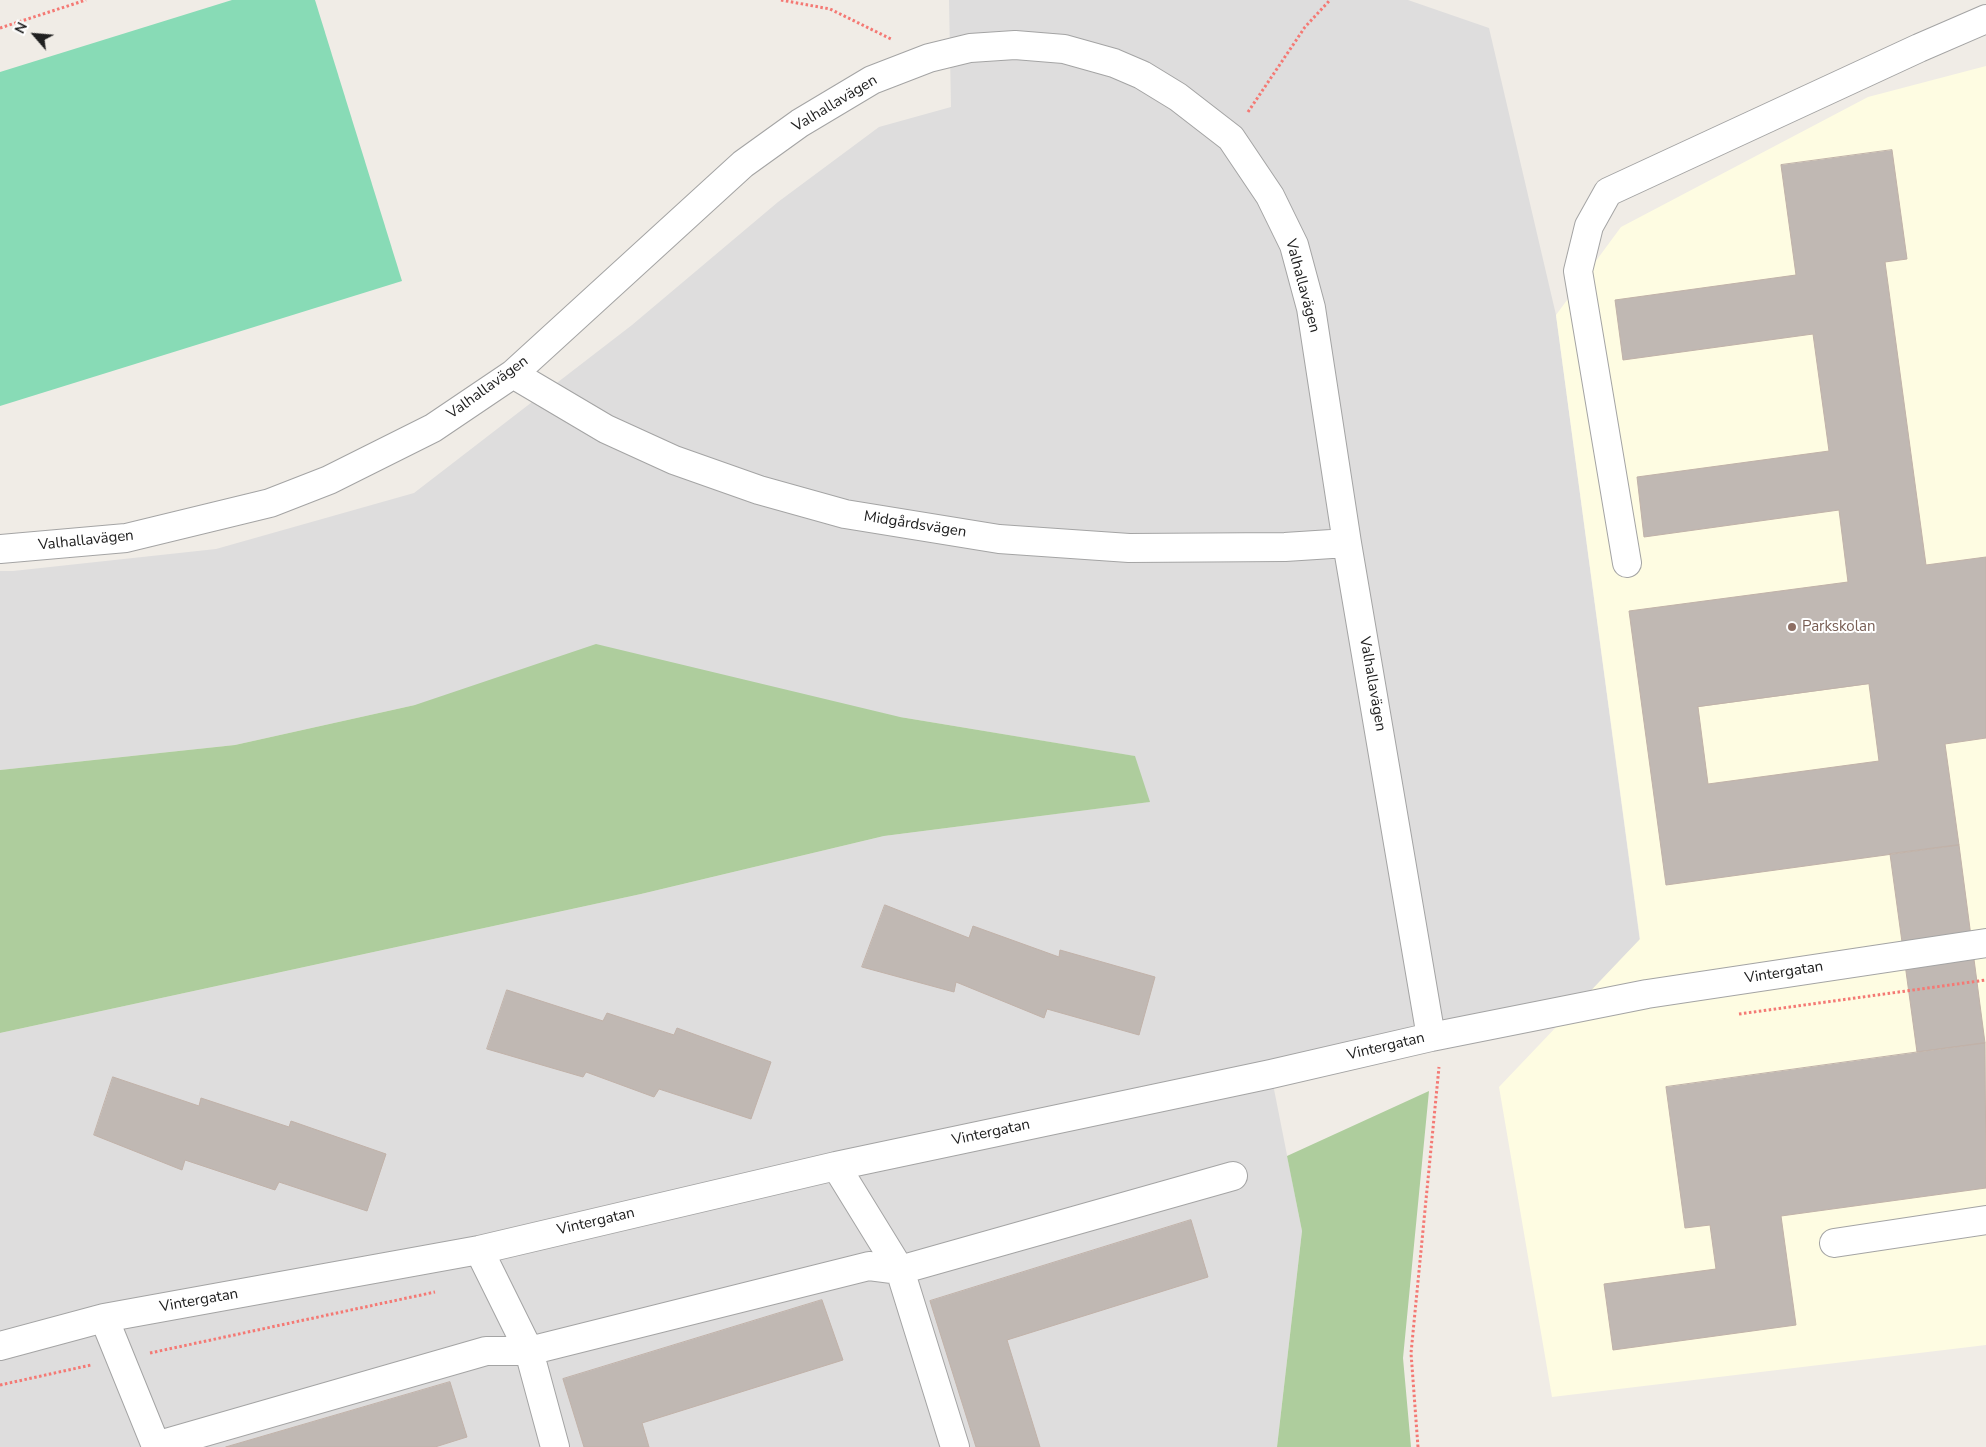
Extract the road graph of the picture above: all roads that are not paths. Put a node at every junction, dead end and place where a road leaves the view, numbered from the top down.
1 (1986, 19) edge
2 (513, 374) junction
3 (1347, 543) junction
4 (0, 549) edge
5 (1627, 563) dead end
6 (1986, 943) edge
7 (1430, 1036) junction
8 (836, 1166) junction
9 (1233, 1176) dead end
10 (1986, 1220) edge
11 (1834, 1243) dead end
12 (479, 1250) junction
13 (900, 1270) junction
14 (104, 1318) junction
15 (0, 1346) edge
16 (528, 1351) junction
17 (153, 1447) edge
18 (556, 1447) edge
19 (955, 1447) edge

1 - 5 street
2 - 3 street, Midgårdsvägen
2 - 3 street, Valhallavägen
2 - 4 street, Valhallavägen
3 - 7 street, Valhallavägen
6 - 7 street, Vintergatan
7 - 8 street, Vintergatan
8 - 12 street, Vintergatan
8 - 13 street
9 - 13 street
10 - 11 street
12 - 14 street, Vintergatan
12 - 16 street
13 - 16 street
13 - 19 street
14 - 15 street, Vintergatan
14 - 17 street
16 - 17 street
16 - 18 street

